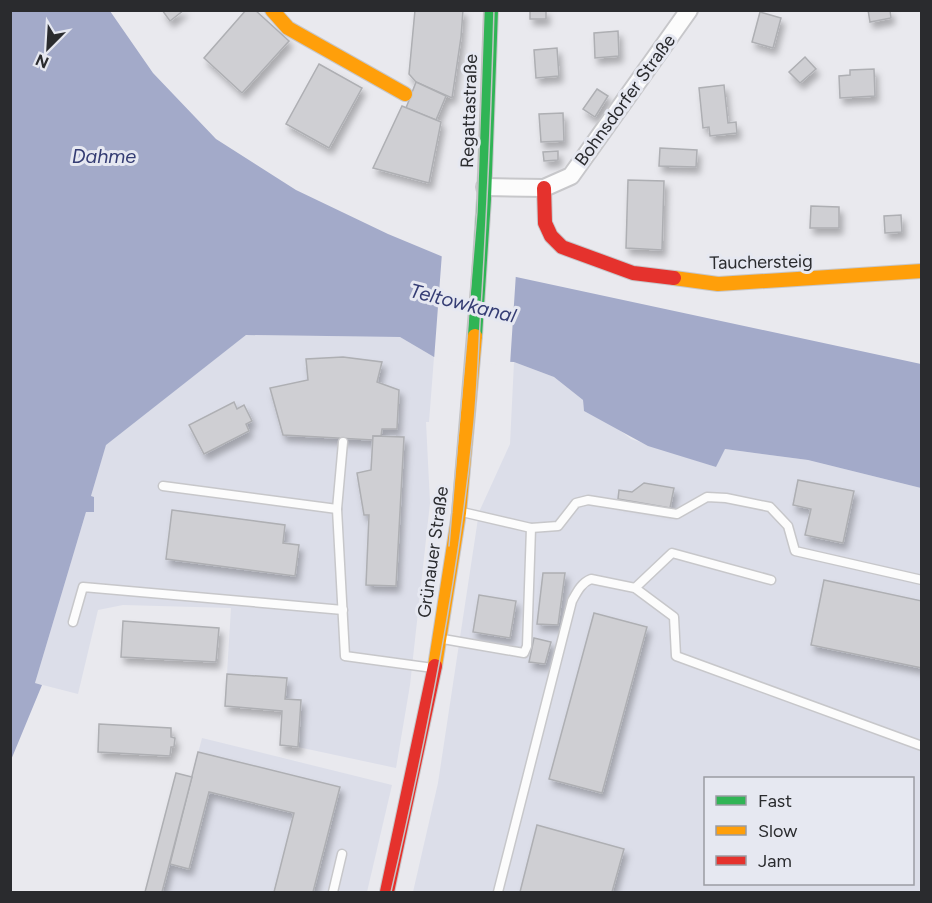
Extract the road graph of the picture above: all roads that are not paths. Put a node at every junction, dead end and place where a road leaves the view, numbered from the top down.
1 (272, 10) edge
2 (491, 10) edge
3 (689, 10) edge
4 (405, 94) dead end
5 (485, 187) junction
6 (544, 188) junction
7 (483, 213) joint
8 (921, 271) edge
9 (343, 442) dead end
10 (163, 486) dead end
11 (337, 510) junction
12 (459, 511) junction
13 (531, 528) junction
14 (771, 580) dead end
15 (921, 580) edge
16 (635, 588) junction
17 (343, 609) junction
18 (74, 622) dead end
19 (439, 639) junction
20 (434, 668) junction
21 (921, 746) edge
22 (342, 854) dead end
23 (333, 892) edge
24 (387, 892) edge
25 (498, 892) edge

1 - 4 main road
2 - 5 main road, Regattastraße
3 - 6 street, Bohnsdorfer Straße
5 - 6 street, Bohnsdorfer Straße
5 - 7 main road, Regattastraße
6 - 8 main road, Tauchersteig
7 - 12 main road, Grünauer Straße
9 - 11 lane
10 - 11 lane
11 - 17 lane
12 - 13 lane
12 - 19 main road, Grünauer Straße
13 - 15 lane
13 - 19 lane
14 - 16 lane
16 - 21 lane
16 - 25 lane
17 - 18 lane
17 - 20 lane
19 - 20 main road, Grünauer Straße
20 - 24 main road, Grünauer Straße
22 - 23 lane

